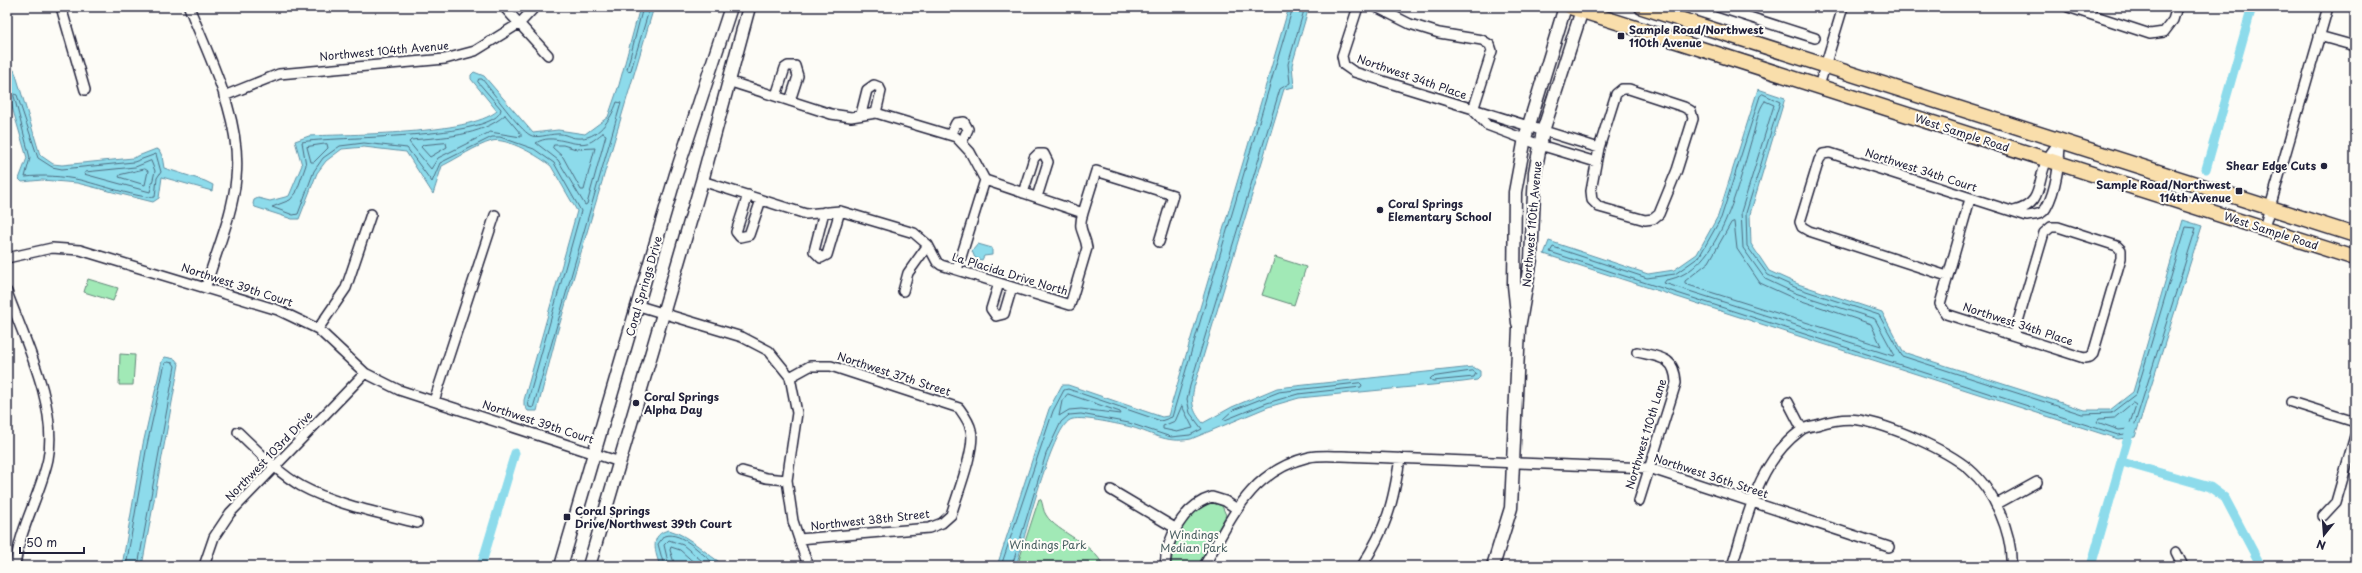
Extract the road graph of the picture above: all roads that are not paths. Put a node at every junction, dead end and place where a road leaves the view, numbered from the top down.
1 (61, 7) edge
2 (189, 7) edge
3 (504, 7) edge
4 (535, 7) edge
5 (731, 7) edge
6 (749, 7) edge
7 (1358, 7) edge
8 (1376, 7) edge
9 (1565, 7) edge
10 (1642, 7) edge
11 (1718, 7) edge
12 (1843, 7) edge
13 (2068, 7) edge
14 (2177, 7) edge
15 (2328, 7) edge
16 (1579, 8) edge
17 (520, 23) junction
18 (2319, 36) junction
19 (1815, 38) dead end
20 (2355, 46) edge
21 (548, 55) dead end
22 (1825, 66) junction
23 (728, 81) junction
24 (1819, 86) junction
25 (85, 90) dead end
26 (224, 96) junction
27 (776, 96) junction
28 (790, 101) junction
29 (1473, 110) junction
30 (876, 113) junction
31 (861, 114) junction
32 (1528, 125) junction
33 (1543, 131) junction
34 (950, 135) junction
35 (1525, 138) junction
36 (2060, 141) junction
37 (962, 142) junction
38 (1540, 145) junction
39 (1599, 148) junction
40 (1596, 162) junction
41 (2053, 162) junction
42 (985, 180) junction
43 (702, 181) junction
44 (1023, 193) junction
45 (748, 195) junction
46 (1037, 198) junction
47 (1970, 199) junction
48 (761, 200) junction
49 (2270, 208) junction
50 (840, 211) junction
51 (824, 212) junction
52 (2012, 212) junction
53 (1083, 213) junction
54 (371, 214) dead end
55 (495, 215) dead end
56 (2264, 228) junction
57 (2355, 235) edge
58 (1159, 242) dead end
59 (928, 245) junction
60 (7, 258) edge
61 (2355, 258) edge
62 (957, 270) junction
63 (1947, 276) junction
64 (999, 283) junction
65 (206, 286) junction
66 (1012, 287) junction
67 (7, 292) edge
68 (903, 292) dead end
69 (639, 306) junction
70 (664, 314) junction
71 (318, 328) junction
72 (1519, 328) junction
73 (2014, 336) junction
74 (1637, 352) dead end
75 (365, 373) junction
76 (790, 377) junction
77 (434, 401) junction
78 (1788, 402) dead end
79 (2291, 402) dead end
80 (2355, 422) edge
81 (1802, 429) junction
82 (238, 432) dead end
83 (2355, 436) edge
84 (595, 454) junction
85 (1400, 458) junction
86 (620, 462) junction
87 (1514, 462) junction
88 (276, 468) junction
89 (1649, 468) junction
90 (742, 471) dead end
91 (787, 480) junction
92 (2036, 482) dead end
93 (1111, 490) dead end
94 (1639, 501) dead end
95 (1753, 502) junction
96 (1997, 504) junction
97 (1236, 509) junction
98 (2323, 516) dead end
99 (416, 523) dead end
100 (942, 523) joint
101 (1175, 528) junction
102 (799, 539) junction
103 (1889, 547) dead end
104 (2176, 552) dead end
105 (15, 566) edge
106 (204, 566) edge
107 (561, 566) edge
108 (589, 566) edge
109 (808, 566) edge
110 (1165, 566) edge
111 (1204, 566) edge
112 (1362, 566) edge
113 (1493, 566) edge
114 (1732, 566) edge
115 (2011, 566) edge
116 (2183, 566) edge

1 - 25 street
2 - 26 street
3 - 17 street
4 - 17 street, Northwest 104th Avenue
5 - 69 main road, Coral Springs Drive
6 - 23 main road
7 - 29 street, Northwest 34th Place
8 - 29 street
9 - 32 main road, Northwest 110th Avenue
10 - 22 main road, West Sample Road
11 - 19 street
12 - 22 street
13 - 14 street
15 - 18 street
16 - 24 main road, West Sample Road
16 - 33 main road, Northwest 110th Avenue
17 - 21 street
17 - 26 street, Northwest 104th Avenue
18 - 20 street
18 - 49 street
22 - 24 street
22 - 36 main road, West Sample Road
23 - 27 street
23 - 43 main road
24 - 41 main road, West Sample Road
26 - 65 street
27 - 28 street
27 - 28 street
28 - 31 street
29 - 32 street, Northwest 34th Place
29 - 35 street, Northwest 34th Place
30 - 31 street
30 - 31 street
30 - 34 street
32 - 33 street, Northwest 34th Place
32 - 35 main road, Northwest 110th Avenue
33 - 38 main road, Northwest 110th Avenue
33 - 39 street, Northwest 34th Place
34 - 37 street
34 - 37 street
35 - 38 street, Northwest 34th Place
35 - 72 main road, Northwest 110th Avenue
36 - 41 street, Northwest 34th Court
36 - 49 main road, West Sample Road
37 - 42 street
38 - 40 street, Northwest 34th Place
38 - 72 main road, Northwest 110th Avenue
39 - 40 street
39 - 40 street
41 - 52 street, Northwest 34th Court
41 - 52 street, Northwest 34th Court
41 - 56 main road, West Sample Road
42 - 44 street
42 - 62 street
43 - 45 street, La Placida Drive North
43 - 70 main road
44 - 46 street
44 - 46 street
45 - 48 street, La Placida Drive North
45 - 48 street
46 - 53 street
47 - 52 street, Northwest 34th Court
47 - 63 street
47 - 63 street, Northwest 34th Court
48 - 51 street, La Placida Drive North
49 - 56 street
49 - 57 main road, West Sample Road
50 - 51 street, La Placida Drive North
50 - 51 street
50 - 59 street, La Placida Drive North
53 - 58 street
53 - 66 street, La Placida Drive North
54 - 71 street
55 - 77 street
56 - 61 main road, West Sample Road
59 - 62 street, La Placida Drive North
59 - 68 street
60 - 65 street, Northwest 39th Court
62 - 64 street, La Placida Drive North
63 - 73 street, Northwest 34th Place
64 - 66 street, La Placida Drive North
64 - 66 street
65 - 71 street, Northwest 39th Court
67 - 105 street
69 - 70 street
69 - 84 main road, Coral Springs Drive
70 - 76 street
70 - 86 main road
71 - 75 street, Northwest 39th Court
72 - 87 main road, Northwest 110th Avenue
73 - 73 street, Northwest 34th Place
74 - 89 street, Northwest 110th Lane
75 - 77 street, Northwest 39th Court
75 - 88 street, Northwest 103rd Drive
76 - 91 street
76 - 100 street, Northwest 37th Street
77 - 84 street, Northwest 39th Court
78 - 81 street
79 - 80 street
81 - 95 street
81 - 96 street
82 - 88 street
83 - 98 street
84 - 86 street, Northwest 39th Court
84 - 107 main road, Coral Springs Drive
85 - 87 street, Northwest 36th Street
85 - 97 street, Northwest 36th Street
85 - 112 street
86 - 108 main road
87 - 89 street, Northwest 36th Street
87 - 113 main road, Northwest 110th Avenue
88 - 99 street
88 - 106 street, Northwest 103rd Drive
89 - 94 street, Northwest 110th Lane
89 - 95 street, Northwest 36th Street
90 - 91 street
91 - 102 street
92 - 96 street
93 - 101 street
95 - 103 street, Northwest 36th Street
95 - 114 street
96 - 115 street
97 - 101 street
97 - 111 street, Northwest 36th Street
100 - 102 street, Northwest 38th Street
101 - 110 street
102 - 109 street
104 - 116 street

